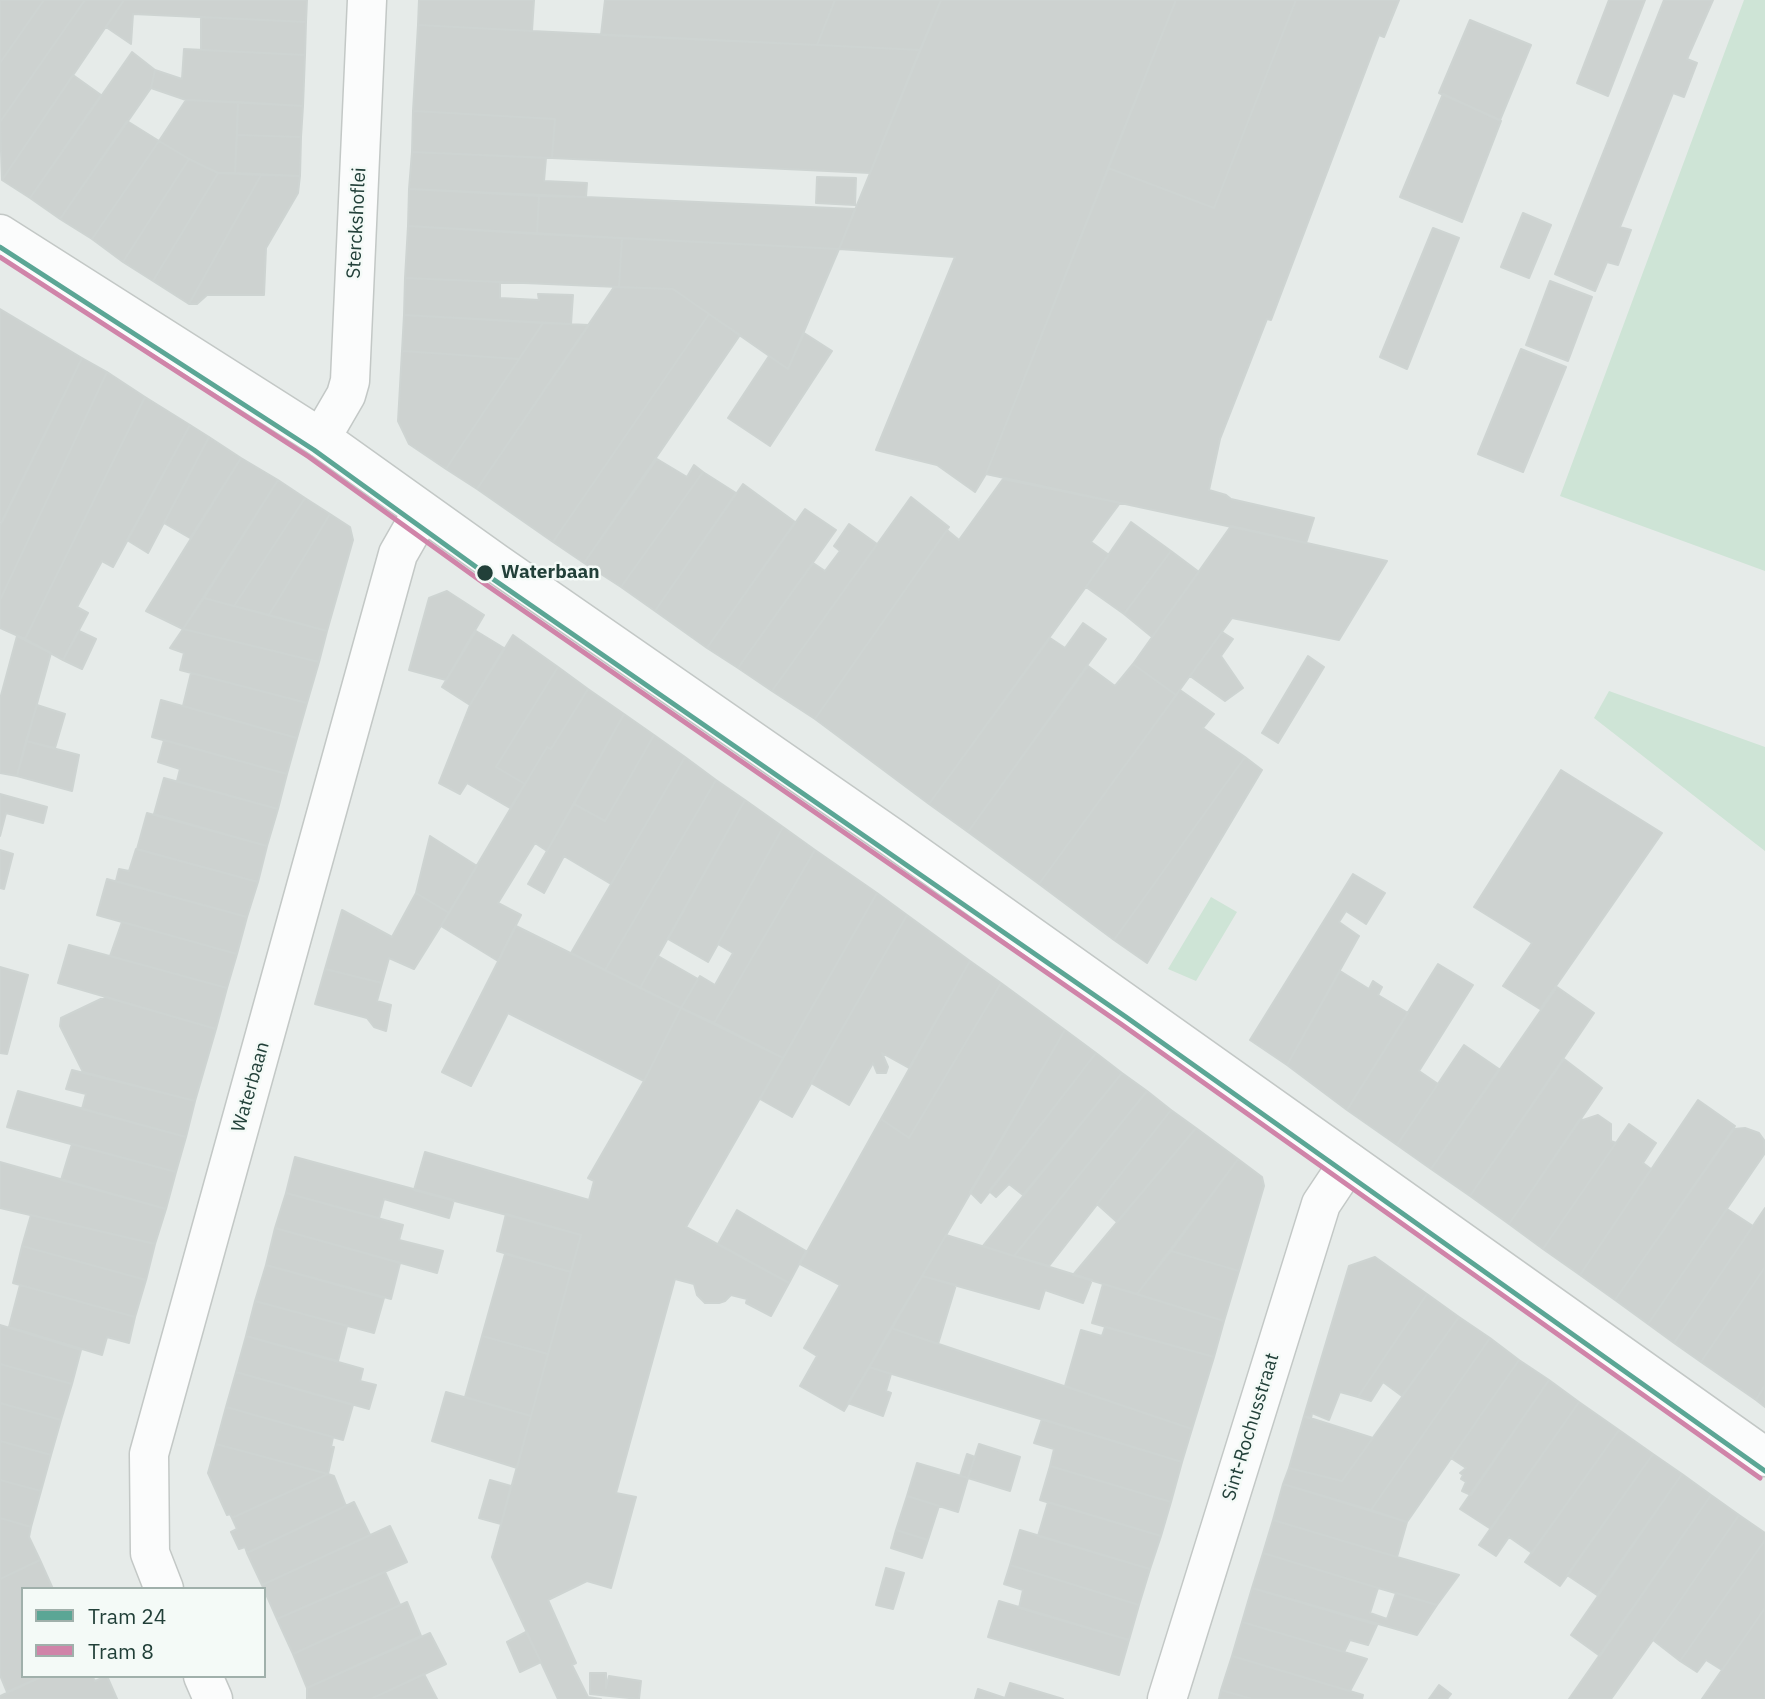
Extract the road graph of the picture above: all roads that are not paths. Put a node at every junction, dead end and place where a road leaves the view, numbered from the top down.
1 (367, 0) edge
2 (0, 234) edge
3 (321, 438) junction
4 (422, 512) junction
5 (1349, 1162) junction
6 (1765, 1457) edge
7 (163, 1587) edge
8 (204, 1678) edge
9 (213, 1699) edge
10 (1167, 1699) edge

1 - 3 street, Sterckshoflei
2 - 3 street
3 - 4 street
4 - 5 street
4 - 7 street, Waterbaan
5 - 6 street
5 - 10 street, Sint-Rochusstraat
8 - 9 street

